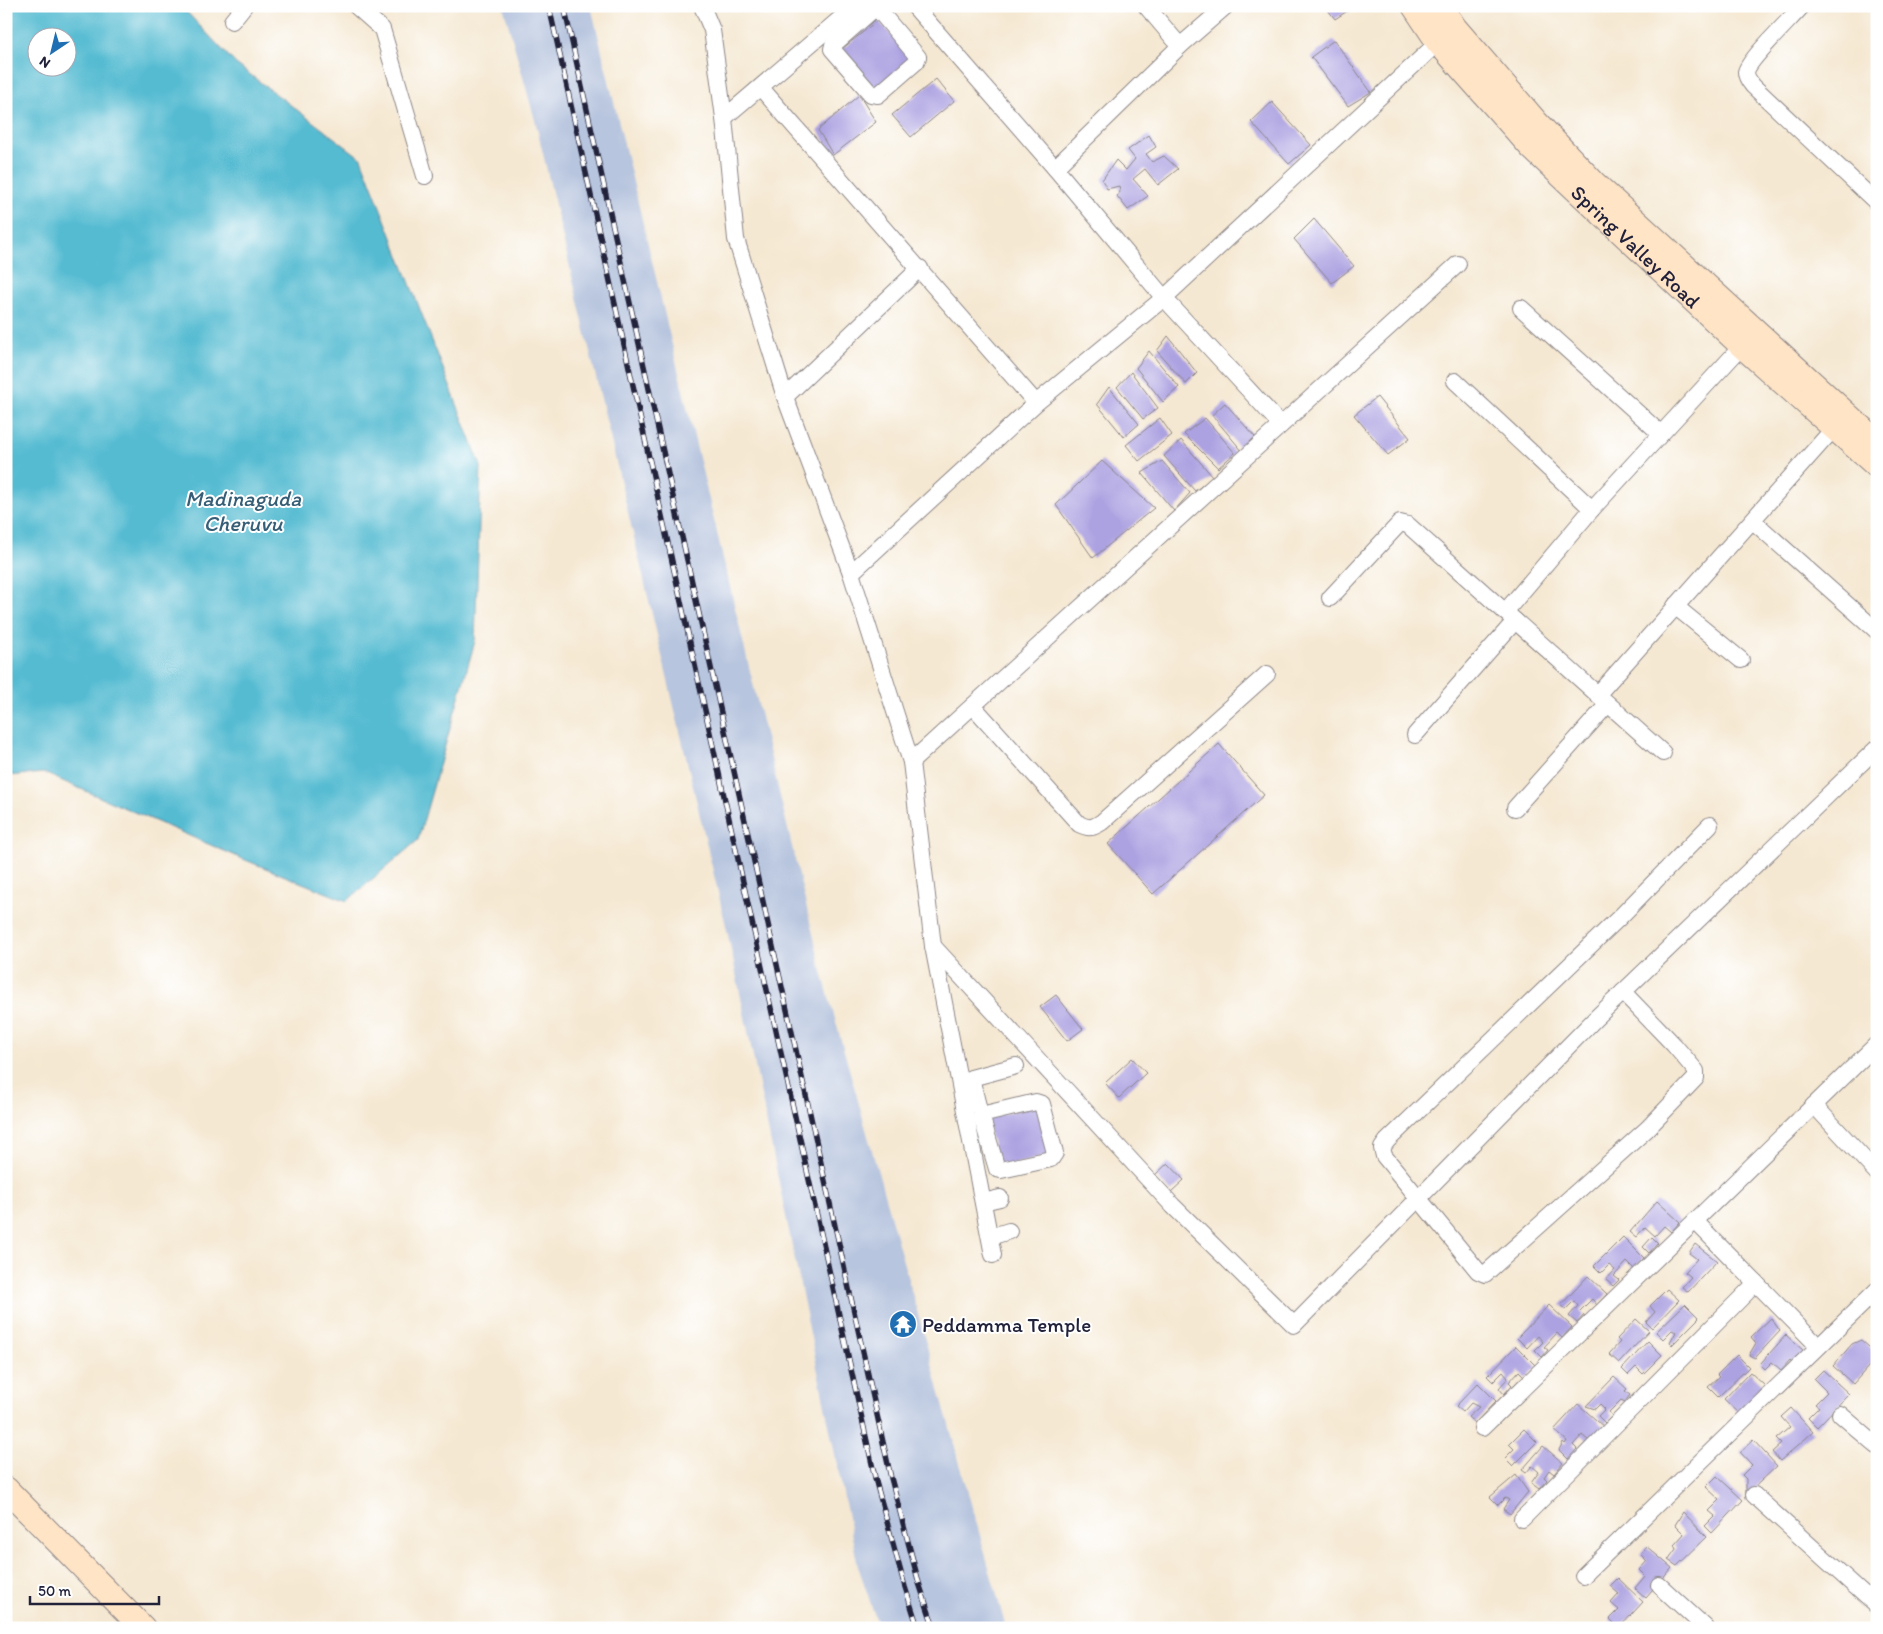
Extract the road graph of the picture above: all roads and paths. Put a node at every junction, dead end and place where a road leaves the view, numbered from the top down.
1 (244, 6) edge
2 (356, 6) edge
3 (702, 6) edge
4 (855, 6) edge
5 (914, 6) edge
6 (1146, 6) edge
7 (1226, 6) edge
8 (1414, 6) edge
9 (1440, 6) edge
10 (1802, 6) edge
11 (877, 7) edge
12 (232, 21) dead end
13 (838, 31) junction
14 (1446, 35) junction
15 (1180, 46) junction
16 (761, 88) junction
17 (724, 118) junction
18 (1055, 168) junction
19 (425, 176) dead end
20 (1875, 199) edge
21 (1458, 264) dead end
22 (920, 268) junction
23 (1164, 298) junction
24 (1521, 308) dead end
25 (1742, 346) junction
26 (1455, 381) dead end
27 (785, 397) junction
28 (1036, 402) junction
29 (1281, 425) junction
30 (1835, 427) junction
31 (1661, 434) junction
32 (1874, 448) edge
33 (1592, 509) junction
34 (1753, 521) junction
35 (851, 573) junction
36 (1330, 598) dead end
37 (1675, 606) junction
38 (1510, 617) junction
39 (1877, 631) edge
40 (1741, 660) dead end
41 (1267, 674) dead end
42 (1603, 699) junction
43 (973, 706) junction
44 (1415, 735) dead end
45 (1877, 748) edge
46 (1663, 753) dead end
47 (911, 762) junction
48 (1515, 808) dead end
49 (1710, 825) dead end
50 (933, 946) junction
51 (1623, 992) junction
52 (1877, 1044) edge
53 (1016, 1066) dead end
54 (965, 1079) junction
55 (1814, 1105) junction
56 (975, 1113) junction
57 (991, 1152) junction
58 (974, 1155) junction
59 (1876, 1170) edge
60 (1000, 1198) dead end
61 (1419, 1199) junction
62 (983, 1202) junction
63 (1695, 1221) junction
64 (1009, 1231) dead end
65 (990, 1237) junction
66 (993, 1255) dead end
67 (1756, 1283) junction
68 (1877, 1290) edge
69 (1818, 1346) junction
70 (1840, 1414) dead end
71 (1482, 1428) dead end
72 (1877, 1446) edge
73 (6, 1490) edge
74 (1754, 1495) dead end
75 (6, 1508) edge
76 (1522, 1520) dead end
77 (1583, 1576) dead end
78 (1659, 1585) dead end
79 (1877, 1606) edge
80 (123, 1628) edge
81 (143, 1628) edge
82 (1706, 1628) edge

1 - 12 street
2 - 19 street
3 - 17 street
4 - 13 street
5 - 18 street
6 - 15 street
7 - 15 street
8 - 14 street, Spring Valley Road
9 - 14 street, Spring Valley Road
10 - 20 street
11 - 13 street
11 - 13 street
13 - 16 street
14 - 23 street
14 - 25 street, Spring Valley Road
14 - 32 street, Spring Valley Road
15 - 18 street
16 - 17 street
16 - 22 street
17 - 27 street
18 - 23 street
21 - 29 street
22 - 27 street
22 - 28 street
23 - 28 street
23 - 29 street
24 - 31 street
25 - 30 street, Spring Valley Road
25 - 31 street
26 - 33 street
27 - 35 street
28 - 35 street
29 - 43 street
30 - 32 street, Spring Valley Road
30 - 34 street
31 - 33 street
33 - 38 street
34 - 37 street
34 - 39 street
35 - 47 street
36 - 38 street
37 - 40 street
37 - 42 street
38 - 42 street
38 - 44 street
41 - 43 street
42 - 46 street
42 - 48 street
43 - 47 street
45 - 51 street
47 - 50 street
49 - 61 street
50 - 54 street
50 - 61 street
51 - 61 street
51 - 61 street
52 - 55 street
53 - 54 street
54 - 56 street
55 - 59 street
55 - 63 street
56 - 57 street
56 - 57 street
56 - 58 street
57 - 58 street
58 - 62 street
60 - 62 street
62 - 65 street
63 - 67 street
63 - 71 street
64 - 65 street
65 - 66 street
67 - 69 street
67 - 76 street
68 - 69 street
69 - 77 street
70 - 72 street
73 - 81 street
74 - 79 street
75 - 80 street
78 - 82 street

